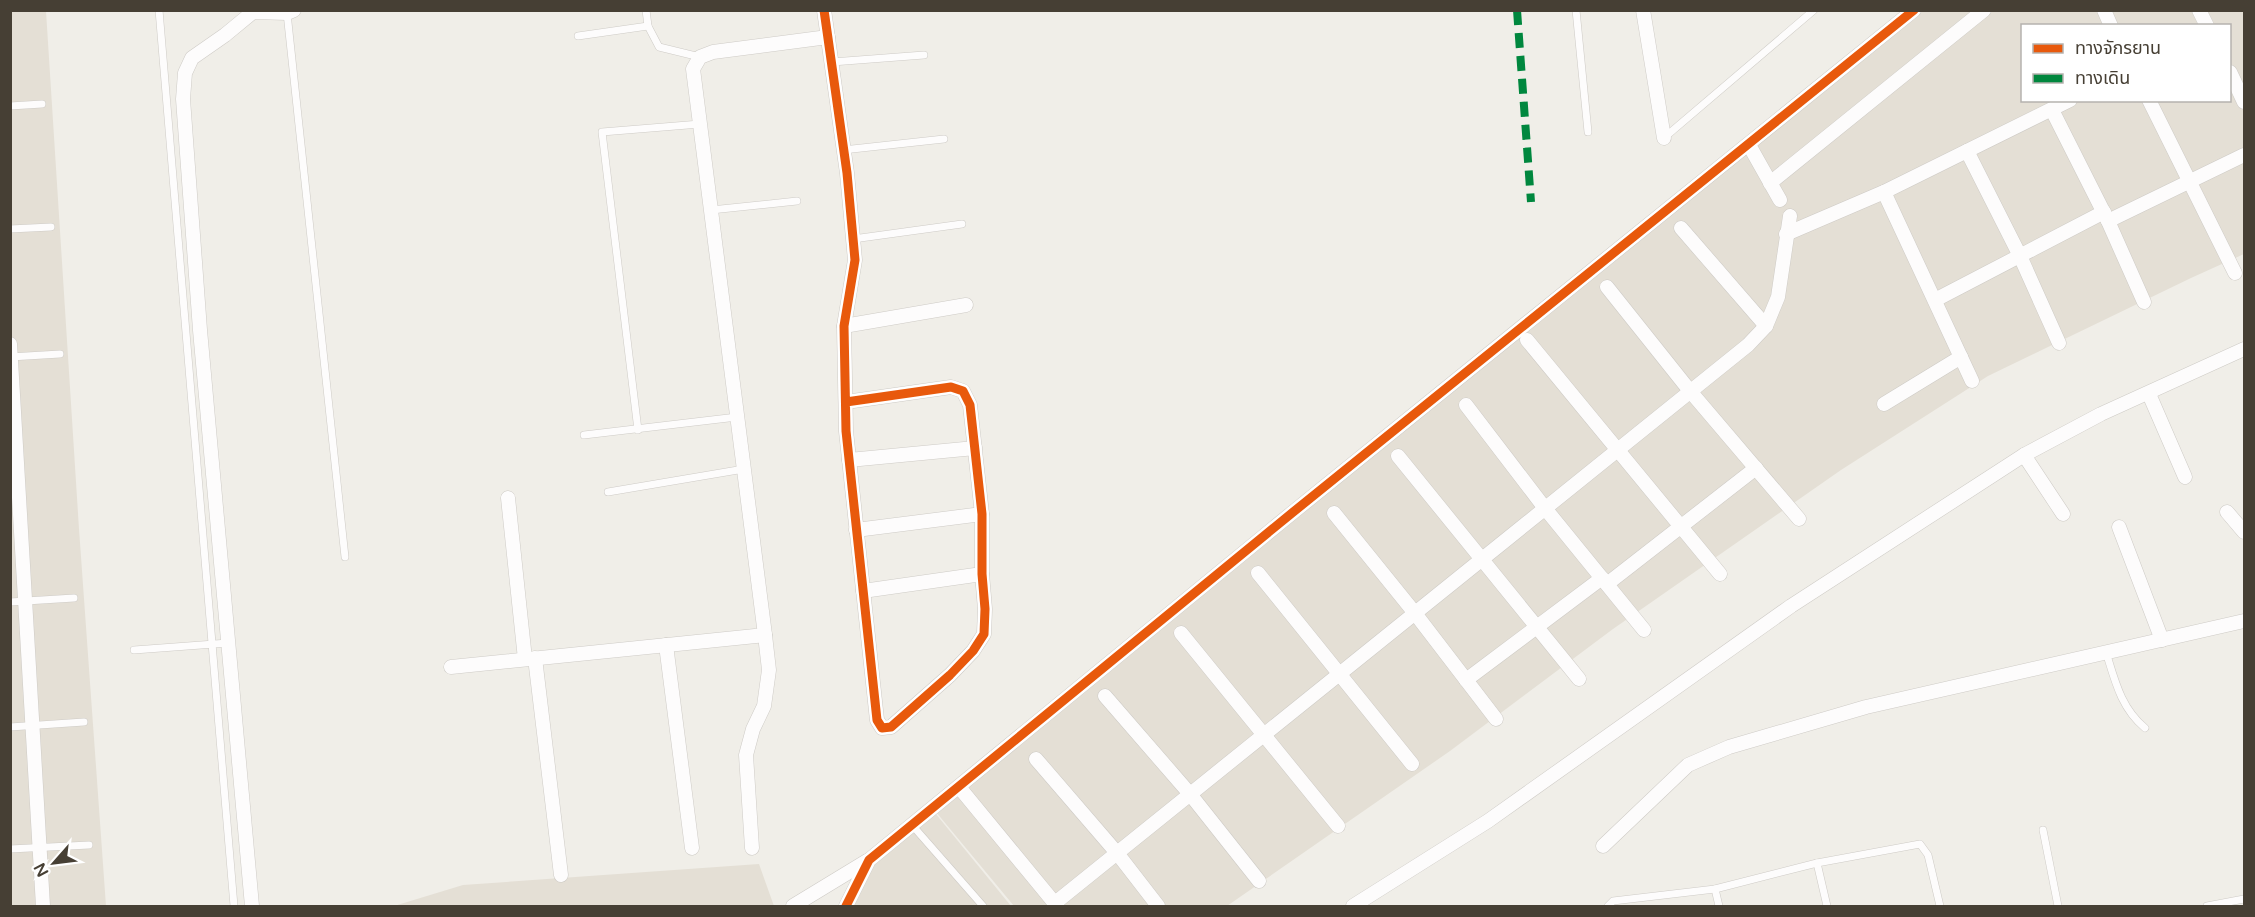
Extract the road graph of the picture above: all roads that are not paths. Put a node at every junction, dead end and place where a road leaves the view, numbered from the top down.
1 (159, 10) edge
2 (646, 10) edge
3 (824, 10) edge
4 (1576, 10) edge
5 (1643, 10) edge
6 (1814, 10) edge
7 (1914, 10) edge
8 (1984, 10) edge
9 (2104, 10) edge
10 (2199, 10) edge
11 (253, 11) edge
12 (290, 12) edge
13 (2110, 24) edge
14 (2206, 24) edge
15 (648, 26) junction
16 (578, 36) dead end
17 (828, 37) junction
18 (924, 55) dead end
19 (700, 57) junction
20 (832, 62) junction
21 (2231, 76) edge
22 (2066, 102) edge
23 (2150, 102) edge
24 (2244, 102) edge
25 (42, 104) dead end
26 (10, 106) edge
27 (2052, 110) junction
28 (700, 124) junction
29 (1588, 132) dead end
30 (1664, 138) joint
31 (944, 140) dead end
32 (1749, 145) junction
33 (843, 150) junction
34 (1967, 151) junction
35 (2244, 155) edge
36 (2189, 181) junction
37 (1770, 183) junction
38 (1884, 192) junction
39 (1780, 200) dead end
40 (797, 201) dead end
41 (711, 210) junction
42 (1790, 216) dead end
43 (2106, 217) junction
44 (962, 224) dead end
45 (51, 227) dead end
46 (1681, 228) dead end
47 (10, 229) edge
48 (1786, 234) junction
49 (853, 239) junction
50 (2020, 256) junction
51 (2235, 273) dead end
52 (1607, 287) dead end
53 (1935, 300) junction
54 (2144, 302) dead end
55 (966, 305) dead end
56 (1766, 326) junction
57 (844, 327) junction
58 (1527, 340) dead end
59 (2059, 343) dead end
60 (2244, 349) edge
61 (11, 353) edge
62 (60, 354) dead end
63 (1961, 357) junction
64 (1972, 381) dead end
65 (1690, 391) junction
66 (2149, 394) junction
67 (846, 402) junction
68 (1884, 404) dead end
69 (1466, 405) dead end
70 (737, 417) junction
71 (638, 430) junction
72 (584, 435) dead end
73 (975, 448) junction
74 (1617, 449) junction
75 (2024, 454) junction
76 (1398, 456) dead end
77 (849, 460) junction
78 (1756, 468) junction
79 (744, 469) junction
80 (2185, 477) dead end
81 (14, 481) edge
82 (608, 492) dead end
83 (508, 498) dead end
84 (1544, 507) junction
85 (2227, 512) dead end
86 (1334, 513) dead end
87 (982, 514) junction
88 (2063, 514) dead end
89 (1799, 519) dead end
90 (2119, 526) dead end
91 (1682, 528) junction
92 (856, 530) junction
93 (2244, 532) edge
94 (345, 557) dead end
95 (1481, 558) junction
96 (1258, 573) dead end
97 (982, 574) junction
98 (1720, 574) dead end
99 (1604, 581) junction
100 (862, 591) junction
101 (74, 598) dead end
102 (25, 601) junction
103 (10, 602) edge
104 (1414, 612) junction
105 (2244, 621) edge
106 (1538, 627) junction
107 (1644, 630) dead end
108 (1181, 633) dead end
109 (765, 635) junction
110 (2162, 639) junction
111 (228, 643) junction
112 (213, 644) junction
113 (666, 645) junction
114 (134, 650) dead end
115 (2106, 652) junction
116 (530, 659) junction
117 (451, 667) dead end
118 (1338, 674) junction
119 (1579, 679) dead end
120 (1466, 680) junction
121 (1105, 696) dead end
122 (1496, 719) dead end
123 (84, 722) dead end
124 (32, 726) junction
125 (10, 727) edge
126 (2145, 728) dead end
127 (1264, 734) junction
128 (1036, 759) dead end
129 (1412, 764) dead end
130 (959, 787) junction
131 (1190, 794) junction
132 (912, 825) junction
133 (1338, 826) dead end
134 (2043, 830) dead end
135 (89, 845) dead end
136 (1603, 846) dead end
137 (39, 848) junction
138 (692, 848) dead end
139 (752, 848) dead end
140 (10, 849) edge
141 (1117, 853) junction
142 (869, 860) junction
143 (1817, 863) junction
144 (561, 875) dead end
145 (1259, 881) dead end
146 (1715, 889) junction
147 (2244, 899) edge
148 (1056, 905) edge
149 (43, 906) edge
150 (234, 906) edge
151 (252, 906) edge
152 (793, 906) edge
153 (846, 906) edge
154 (983, 906) edge
155 (1158, 906) edge
156 (1353, 906) edge
157 (1608, 906) edge
158 (1719, 906) edge
159 (1827, 906) edge
160 (1940, 906) edge
161 (2058, 906) edge
162 (2207, 906) edge

1 - 112 lane
2 - 15 lane
3 - 17 street
4 - 29 lane
5 - 30 street
6 - 30 lane
7 - 32 street
8 - 37 street
9 - 13 street
10 - 14 street
11 - 12 street
11 - 111 street
12 - 94 lane
15 - 16 lane
15 - 19 lane
17 - 19 street
17 - 20 street
18 - 20 lane
19 - 28 street
20 - 33 street
21 - 24 street
22 - 27 street
23 - 36 street
25 - 26 lane
27 - 34 street
27 - 43 street
28 - 41 street
28 - 71 lane
31 - 33 lane
32 - 37 street
32 - 130 street
33 - 49 street
34 - 38 street
34 - 50 street
35 - 36 street
36 - 43 street
36 - 51 street
37 - 39 street
38 - 48 street
38 - 53 street
40 - 41 lane
41 - 70 street
42 - 48 street
43 - 50 street
43 - 54 street
44 - 49 lane
45 - 47 lane
46 - 56 street
48 - 56 street
49 - 57 street
50 - 53 street
50 - 59 street
52 - 65 street
53 - 63 street
55 - 57 street
56 - 65 street
57 - 67 street
58 - 74 street
60 - 66 street
61 - 62 lane
61 - 81 street
63 - 64 street
63 - 68 street
65 - 74 street
65 - 78 street
66 - 75 street
66 - 80 street
67 - 73 street
67 - 77 street
69 - 84 street
70 - 71 lane
70 - 79 street
71 - 72 lane
73 - 77 street
73 - 87 street
74 - 84 street
74 - 91 street
75 - 88 street
75 - 156 street
76 - 95 street
77 - 92 street
78 - 89 street
78 - 91 street
79 - 82 lane
79 - 109 street
81 - 102 street
83 - 116 street
84 - 95 street
84 - 99 street
85 - 93 street
86 - 104 street
87 - 92 street
87 - 97 street
90 - 110 street
91 - 98 street
91 - 99 street
92 - 100 street
95 - 104 street
95 - 106 street
96 - 118 street
97 - 100 street
97 - 100 street
99 - 106 street
99 - 107 street
101 - 102 lane
102 - 103 lane
102 - 124 street
104 - 118 street
104 - 120 street
105 - 110 street
106 - 119 street
106 - 120 street
108 - 127 street
109 - 113 street
109 - 139 street
110 - 115 street
111 - 112 lane
111 - 151 street
112 - 114 lane
112 - 150 lane
113 - 116 street
113 - 138 street
115 - 126 lane
115 - 136 street
116 - 117 street
116 - 144 street
118 - 127 street
118 - 129 street
120 - 122 street
121 - 131 street
123 - 124 lane
124 - 125 lane
124 - 137 street
127 - 131 street
127 - 133 street
128 - 141 street
130 - 132 street
130 - 148 street
131 - 141 street
131 - 145 street
132 - 142 street
132 - 154 lane
134 - 161 lane
135 - 137 lane
137 - 140 lane
137 - 149 street
141 - 148 street
141 - 155 street
142 - 152 street
142 - 153 street
143 - 146 lane
143 - 159 lane
143 - 160 lane
146 - 157 lane
146 - 158 lane
147 - 162 lane

